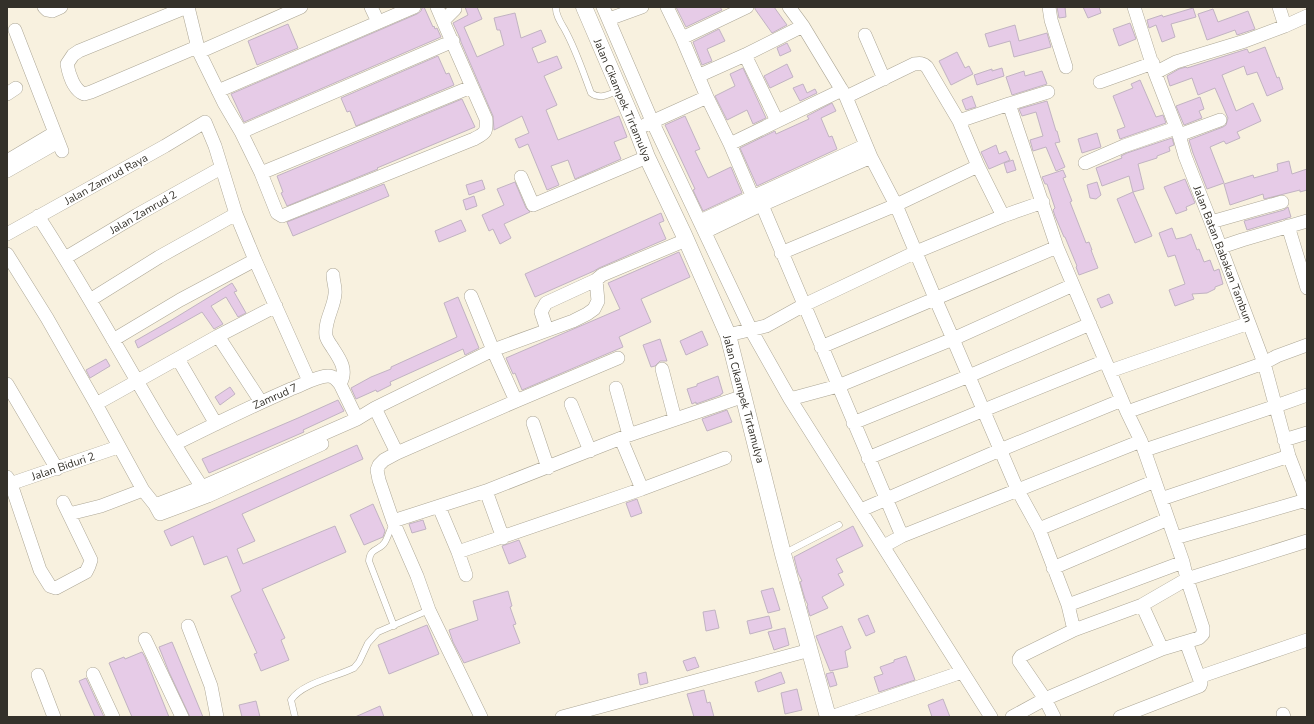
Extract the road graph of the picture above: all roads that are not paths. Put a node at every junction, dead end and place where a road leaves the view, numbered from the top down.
1 (44, 7) edge
2 (61, 7) edge
3 (187, 7) edge
4 (302, 7) edge
5 (371, 7) edge
6 (414, 7) edge
7 (437, 7) edge
8 (556, 7) edge
9 (584, 7) edge
10 (603, 7) edge
11 (642, 7) edge
12 (667, 7) edge
13 (748, 7) edge
14 (789, 7) edge
15 (1049, 7) edge
16 (1134, 7) edge
17 (1279, 7) edge
18 (455, 9) dead end
19 (1307, 16) edge
20 (609, 19) junction
21 (443, 20) junction
22 (378, 22) junction
23 (803, 26) junction
24 (1285, 26) junction
25 (10, 28) edge
26 (865, 35) dead end
27 (682, 38) junction
28 (453, 41) junction
29 (198, 49) junction
30 (745, 55) junction
31 (1066, 67) dead end
32 (1154, 68) junction
33 (698, 76) junction
34 (884, 79) junction
35 (1100, 82) dead end
36 (471, 87) junction
37 (619, 90) junction
38 (218, 91) junction
39 (1048, 92) dead end
40 (844, 94) junction
41 (707, 97) junction
42 (1009, 104) junction
43 (1220, 120) dead end
44 (777, 121) junction
45 (652, 122) junction
46 (959, 122) junction
47 (636, 128) junction
48 (1178, 131) junction
49 (241, 132) junction
50 (58, 142) junction
51 (730, 144) junction
52 (869, 151) junction
53 (647, 157) junction
54 (7, 161) edge
55 (1085, 163) dead end
56 (978, 166) junction
57 (221, 168) junction
58 (7, 171) edge
59 (261, 173) junction
60 (521, 177) dead end
61 (1043, 202) junction
62 (1282, 202) dead end
63 (757, 203) junction
64 (896, 205) junction
65 (236, 214) junction
66 (38, 216) junction
67 (1002, 216) junction
68 (1307, 220) edge
69 (1211, 222) junction
70 (702, 226) junction
71 (1288, 226) junction
72 (7, 234) edge
73 (685, 238) junction
74 (1057, 247) junction
75 (1221, 247) junction
76 (916, 252) junction
77 (781, 253) junction
78 (7, 254) edge
79 (65, 258) junction
80 (255, 260) junction
81 (333, 275) dead end
82 (596, 280) junction
83 (1073, 285) junction
84 (1307, 288) edge
85 (471, 296) dead end
86 (934, 298) junction
87 (90, 300) junction
88 (804, 305) junction
89 (276, 306) junction
90 (1249, 323) junction
91 (1090, 324) junction
92 (547, 330) junction
93 (751, 330) junction
94 (728, 335) junction
95 (218, 336) junction
96 (954, 339) junction
97 (113, 340) junction
98 (1307, 345) edge
99 (821, 347) junction
100 (493, 350) junction
101 (618, 358) dead end
102 (178, 359) junction
103 (1264, 363) junction
104 (1107, 366) junction
105 (662, 369) dead end
106 (969, 376) junction
107 (309, 381) junction
108 (137, 382) junction
109 (7, 384) edge
110 (340, 384) junction
111 (838, 386) junction
112 (616, 388) dead end
113 (1307, 395) edge
114 (744, 396) junction
115 (790, 399) junction
116 (516, 401) junction
117 (261, 402) junction
118 (96, 404) junction
119 (571, 404) dead end
120 (1125, 406) junction
121 (1276, 406) junction
122 (984, 410) junction
123 (366, 414) junction
124 (675, 419) junction
125 (853, 423) junction
126 (216, 424) junction
127 (533, 424) dead end
128 (1307, 433) edge
129 (625, 437) junction
130 (1284, 440) junction
131 (175, 444) junction
132 (1143, 445) junction
133 (118, 447) junction
134 (590, 450) junction
135 (1000, 450) junction
136 (397, 453) junction
137 (1289, 456) junction
138 (725, 458) dead end
139 (868, 458) junction
140 (548, 468) junction
141 (57, 469) junction
142 (1156, 481) junction
143 (8, 482) edge
144 (1303, 482) edge
145 (1017, 489) junction
146 (142, 490) junction
147 (642, 490) junction
148 (205, 491) junction
149 (486, 492) junction
150 (886, 499) junction
151 (1161, 499) junction
152 (1306, 501) edge
153 (439, 507) junction
154 (861, 510) junction
155 (1168, 519) junction
156 (394, 522) junction
157 (839, 525) dead end
158 (1039, 529) junction
159 (902, 536) junction
160 (503, 538) junction
161 (1175, 538) junction
162 (1307, 541) edge
163 (884, 546) junction
164 (458, 552) junction
165 (783, 554) junction
166 (1183, 562) junction
167 (1054, 568) junction
168 (466, 575) dead end
169 (1187, 579) junction
170 (1068, 605) junction
171 (1142, 605) junction
172 (429, 610) junction
173 (188, 626) dead end
174 (394, 626) junction
175 (1074, 630) junction
176 (145, 639) dead end
177 (1307, 640) edge
178 (1186, 642) junction
179 (1162, 649) junction
180 (810, 650) junction
181 (962, 672) junction
182 (93, 674) dead end
183 (38, 675) dead end
184 (1199, 677) junction
185 (1045, 699) junction
186 (54, 717) edge
187 (112, 717) edge
188 (182, 717) edge
189 (217, 717) edge
190 (295, 717) edge
191 (481, 717) edge
192 (562, 717) edge
193 (828, 717) edge
194 (831, 717) edge
195 (991, 717) edge
196 (1012, 717) edge
197 (1054, 717) edge
198 (1120, 717) edge

1 - 2 street
3 - 29 street
3 - 29 street
4 - 29 street
5 - 22 street
6 - 22 street
7 - 21 street
8 - 37 lane
9 - 37 street, Jalan Cikampek Tirtamulya
10 - 20 street
11 - 20 street
12 - 27 street
13 - 27 street
14 - 23 street
15 - 31 street
16 - 32 street, Jalan Batan Babakan Tambun
17 - 24 street
18 - 21 street
19 - 24 street
20 - 45 street
21 - 28 street
22 - 38 street
23 - 30 street
23 - 40 street
24 - 32 street
25 - 50 street
26 - 34 street
27 - 33 street
28 - 36 street
28 - 49 street
29 - 38 street
30 - 33 street
30 - 44 street
32 - 35 street
32 - 48 street, Jalan Batan Babakan Tambun
33 - 41 street
34 - 40 street
34 - 46 street
36 - 59 street
36 - 59 street
37 - 47 street, Jalan Cikampek Tirtamulya
38 - 49 street
39 - 42 street
40 - 44 street
40 - 52 street
41 - 45 street
41 - 51 street
42 - 46 street
42 - 61 street
43 - 48 street
44 - 51 street
45 - 47 street
45 - 70 street
46 - 56 street
47 - 53 street, Jalan Cikampek Tirtamulya
48 - 55 street
48 - 69 street, Jalan Batan Babakan Tambun
49 - 59 street
50 - 54 street
50 - 58 street
51 - 63 street
52 - 63 street
52 - 64 street
53 - 60 street
53 - 73 street, Jalan Cikampek Tirtamulya
56 - 64 street
56 - 67 street
57 - 65 street
57 - 66 street, Jalan Zamrud Raya
57 - 79 street, Jalan Zamrud 2
61 - 67 street
61 - 74 street
62 - 69 street
63 - 70 street
63 - 77 street
64 - 76 street
64 - 77 street
65 - 80 street
65 - 87 street
66 - 72 street, Jalan Zamrud Raya
66 - 79 street
67 - 76 street
68 - 71 street
69 - 75 street, Jalan Batan Babakan Tambun
70 - 73 street
70 - 93 street
71 - 75 street
71 - 84 street
73 - 82 street
73 - 94 street, Jalan Cikampek Tirtamulya
74 - 83 street
74 - 86 street
75 - 90 street, Jalan Batan Babakan Tambun
76 - 86 street
76 - 88 street
77 - 88 street
78 - 118 street
79 - 87 street
80 - 89 street
80 - 97 street
81 - 110 street
82 - 92 street
82 - 92 street
83 - 91 street
83 - 96 street
85 - 100 street
86 - 96 street
86 - 99 street
87 - 97 street
88 - 93 street
88 - 99 street
89 - 95 street
89 - 107 street
90 - 103 street, Jalan Batan Babakan Tambun
90 - 104 street
91 - 104 street
91 - 106 street
92 - 100 street
93 - 94 street
93 - 115 street
94 - 114 street, Jalan Cikampek Tirtamulya
95 - 102 street
95 - 117 street
96 - 106 street
96 - 111 street
97 - 108 street
98 - 103 street
99 - 111 street
100 - 116 street
100 - 123 street
101 - 116 street
102 - 108 street
102 - 126 street
103 - 120 street
103 - 121 street, Jalan Batan Babakan Tambun
104 - 120 street
104 - 122 street
105 - 124 street
106 - 122 street
106 - 125 street
107 - 110 street, Zamrud 7
107 - 117 street, Zamrud 7
108 - 118 street
108 - 131 street
109 - 141 street
110 - 123 street
111 - 115 street
111 - 125 street
112 - 129 street
113 - 121 street
114 - 124 street
114 - 165 street, Jalan Cikampek Tirtamulya
115 - 154 street
116 - 136 street
117 - 126 street, Zamrud 7
118 - 133 street
119 - 134 street
120 - 132 street
120 - 135 street
121 - 130 street, Jalan Batan Babakan Tambun
121 - 132 street
122 - 135 street
122 - 139 street
123 - 136 street
123 - 148 street
124 - 129 street
125 - 139 street
126 - 131 street, Zamrud 7
127 - 140 street
128 - 130 street
129 - 134 street
129 - 147 street
130 - 137 street, Jalan Batan Babakan Tambun
131 - 148 street
132 - 142 street
132 - 145 street
133 - 141 street, Jalan Biduri 2
133 - 146 street
134 - 140 street
135 - 145 street
135 - 150 street
136 - 156 street
137 - 144 street, Jalan Batan Babakan Tambun
137 - 151 street
138 - 147 street
139 - 150 street
140 - 149 street
141 - 143 street, Jalan Biduri 2
142 - 151 street
142 - 158 street
143 - 146 street
144 - 152 street, Jalan Batan Babakan Tambun
145 - 158 street
145 - 159 street
146 - 148 street
147 - 160 street
149 - 153 street
149 - 160 street
150 - 154 street
150 - 159 street
151 - 155 street
152 - 161 street
153 - 156 street
153 - 164 street
154 - 163 street
155 - 161 street
155 - 167 street
156 - 172 street
156 - 174 lane
157 - 165 lane
158 - 167 street
159 - 163 street
160 - 164 street
161 - 166 street
162 - 169 street
163 - 181 street
164 - 168 street
165 - 180 street, Jalan Cikampek Tirtamulya
166 - 169 street
166 - 170 street
167 - 170 street
169 - 171 street
169 - 178 street
170 - 175 street
171 - 175 street
171 - 179 street
172 - 174 lane
172 - 191 street
173 - 189 street
174 - 190 lane
175 - 185 street
176 - 188 street
177 - 184 street
178 - 179 street
178 - 184 street
179 - 185 street
180 - 192 street
180 - 193 street, Jalan Cikampek Tirtamulya
181 - 194 street
181 - 195 street
182 - 187 street
183 - 186 street
184 - 198 street
185 - 196 street
185 - 197 street

